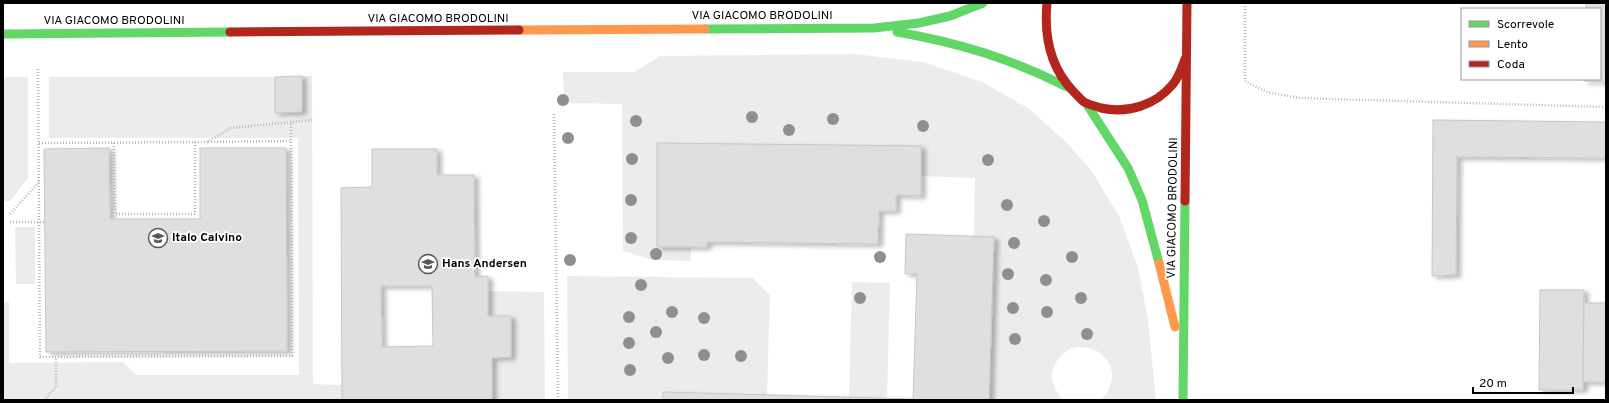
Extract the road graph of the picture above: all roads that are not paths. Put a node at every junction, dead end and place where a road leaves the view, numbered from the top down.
1 (983, 3) edge
2 (1047, 3) edge
3 (1187, 3) edge
4 (874, 28) junction
5 (3, 34) edge
6 (1187, 54) junction
7 (1067, 87) junction
8 (1086, 103) junction
9 (1183, 362) junction
10 (1184, 400) edge

1 - 4 street, VIA GIACOMO BRODOLINI
2 - 7 street
3 - 6 street, VIA GIACOMO BRODOLINI
4 - 5 street, VIA GIACOMO BRODOLINI
4 - 7 street, VIA GIACOMO BRODOLINI
6 - 8 street
6 - 9 street, VIA GIACOMO BRODOLINI
7 - 8 street
8 - 9 street, VIA GIACOMO BRODOLINI
9 - 10 street, VIA GIACOMO BRODOLINI

